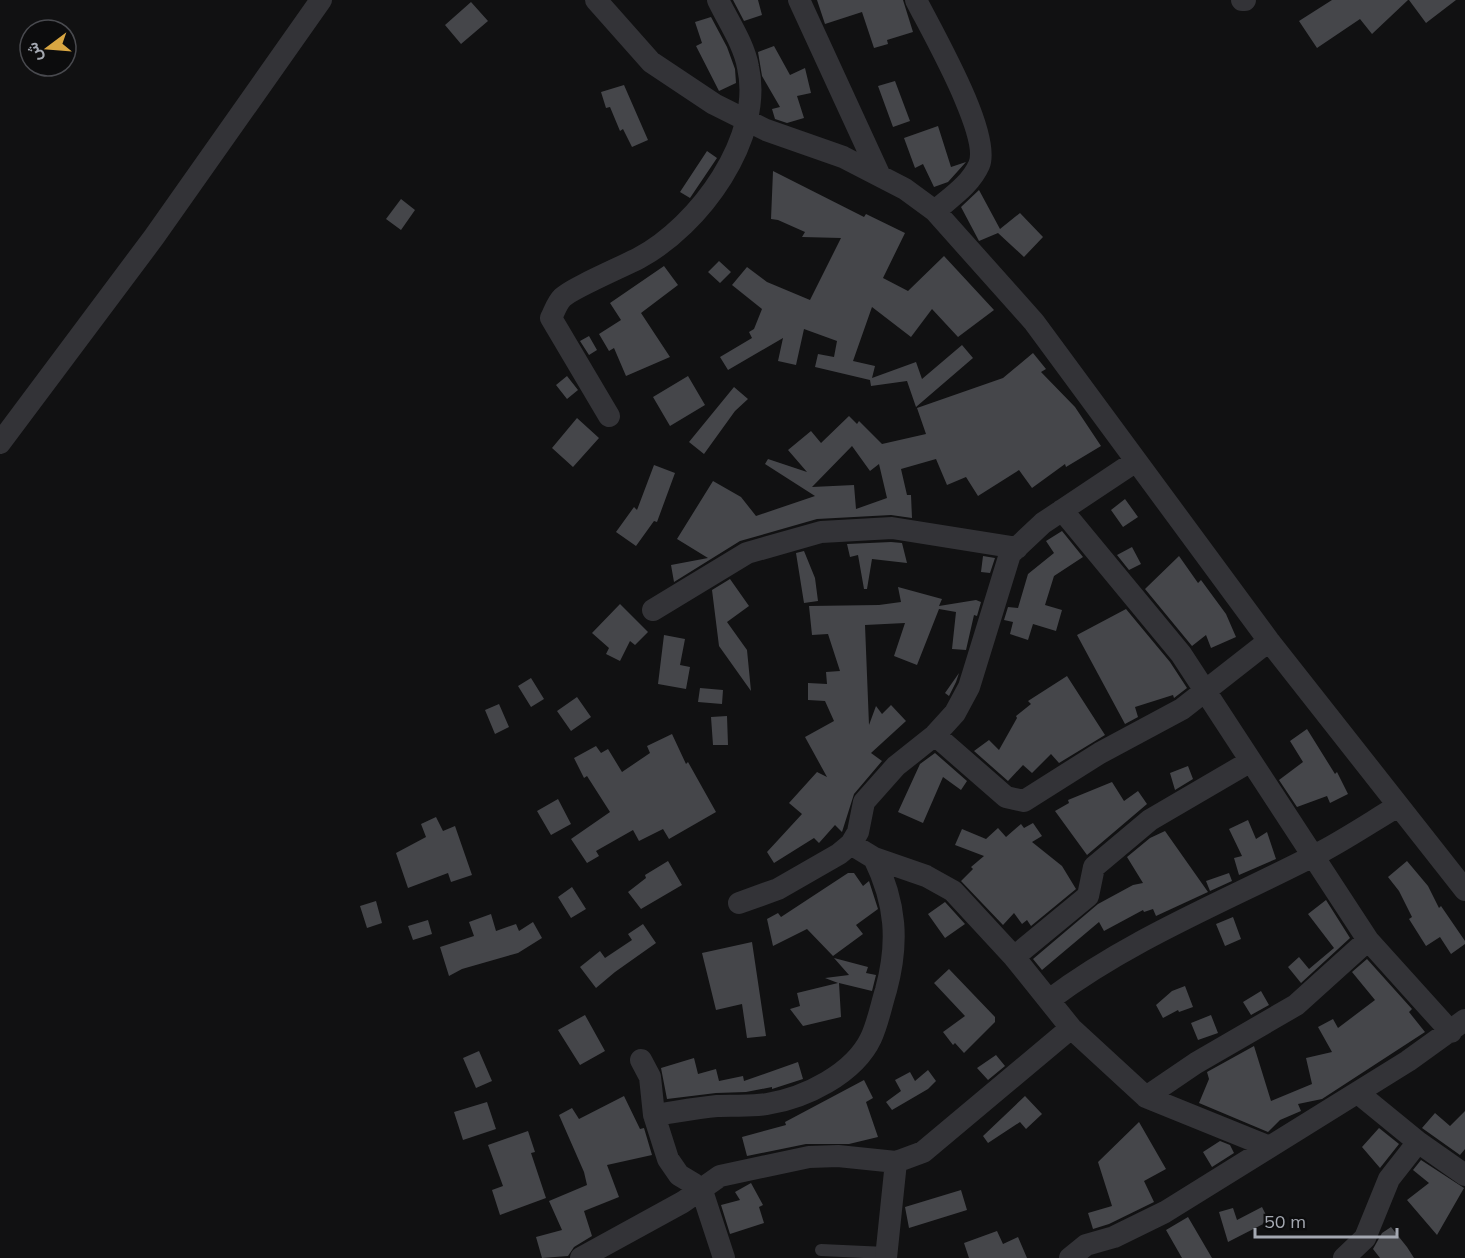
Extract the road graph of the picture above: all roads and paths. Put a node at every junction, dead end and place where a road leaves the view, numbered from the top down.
1 (321, 0) edge
2 (596, 0) edge
3 (718, 0) edge
4 (799, 0) edge
5 (916, 0) edge
6 (748, 121) junction
7 (880, 176) junction
8 (935, 211) junction
9 (609, 416) dead end
10 (0, 443) edge
11 (1136, 461) junction
12 (1062, 510) junction
13 (1017, 548) junction
14 (653, 610) dead end
15 (1269, 641) junction
16 (1206, 692) junction
17 (935, 735) junction
18 (1251, 760) junction
19 (1398, 806) junction
20 (851, 844) junction
21 (1311, 857) junction
22 (874, 858) junction
23 (1465, 890) edge
24 (739, 903) dead end
25 (1368, 940) junction
26 (1014, 957) junction
27 (1049, 1000) junction
28 (1458, 1026) edge
29 (1071, 1028) junction
30 (641, 1060) dead end
31 (1358, 1093) junction
32 (1146, 1097) junction
33 (654, 1115) junction
34 (1418, 1142) junction
35 (1268, 1146) junction
36 (896, 1162) junction
37 (1462, 1169) edge
38 (699, 1190) junction
39 (821, 1250) dead end
40 (720, 1256) edge
41 (886, 1256) edge
42 (581, 1258) edge
43 (1070, 1258) edge
44 (1344, 1258) edge

1 - 10 street
2 - 6 street
3 - 6 street
4 - 7 street
5 - 8 street
6 - 7 street
6 - 9 street
7 - 8 street
8 - 11 street
11 - 12 street
11 - 15 street
12 - 13 street
12 - 16 street
13 - 14 street
13 - 17 street
15 - 16 street
15 - 19 street
16 - 17 street
16 - 18 street
17 - 20 street
18 - 21 street
18 - 26 street
19 - 21 street
19 - 23 street
20 - 22 street
20 - 24 street
21 - 25 street
21 - 27 street
22 - 26 street
22 - 33 street
25 - 28 street
25 - 32 street
26 - 27 street
27 - 29 street
28 - 31 street
29 - 32 street
29 - 36 street
30 - 33 street
31 - 34 street
31 - 35 street
32 - 35 street
33 - 38 street
34 - 37 street
34 - 44 street
35 - 43 street
36 - 38 street
36 - 41 street
38 - 40 street
38 - 42 street
39 - 41 lane

